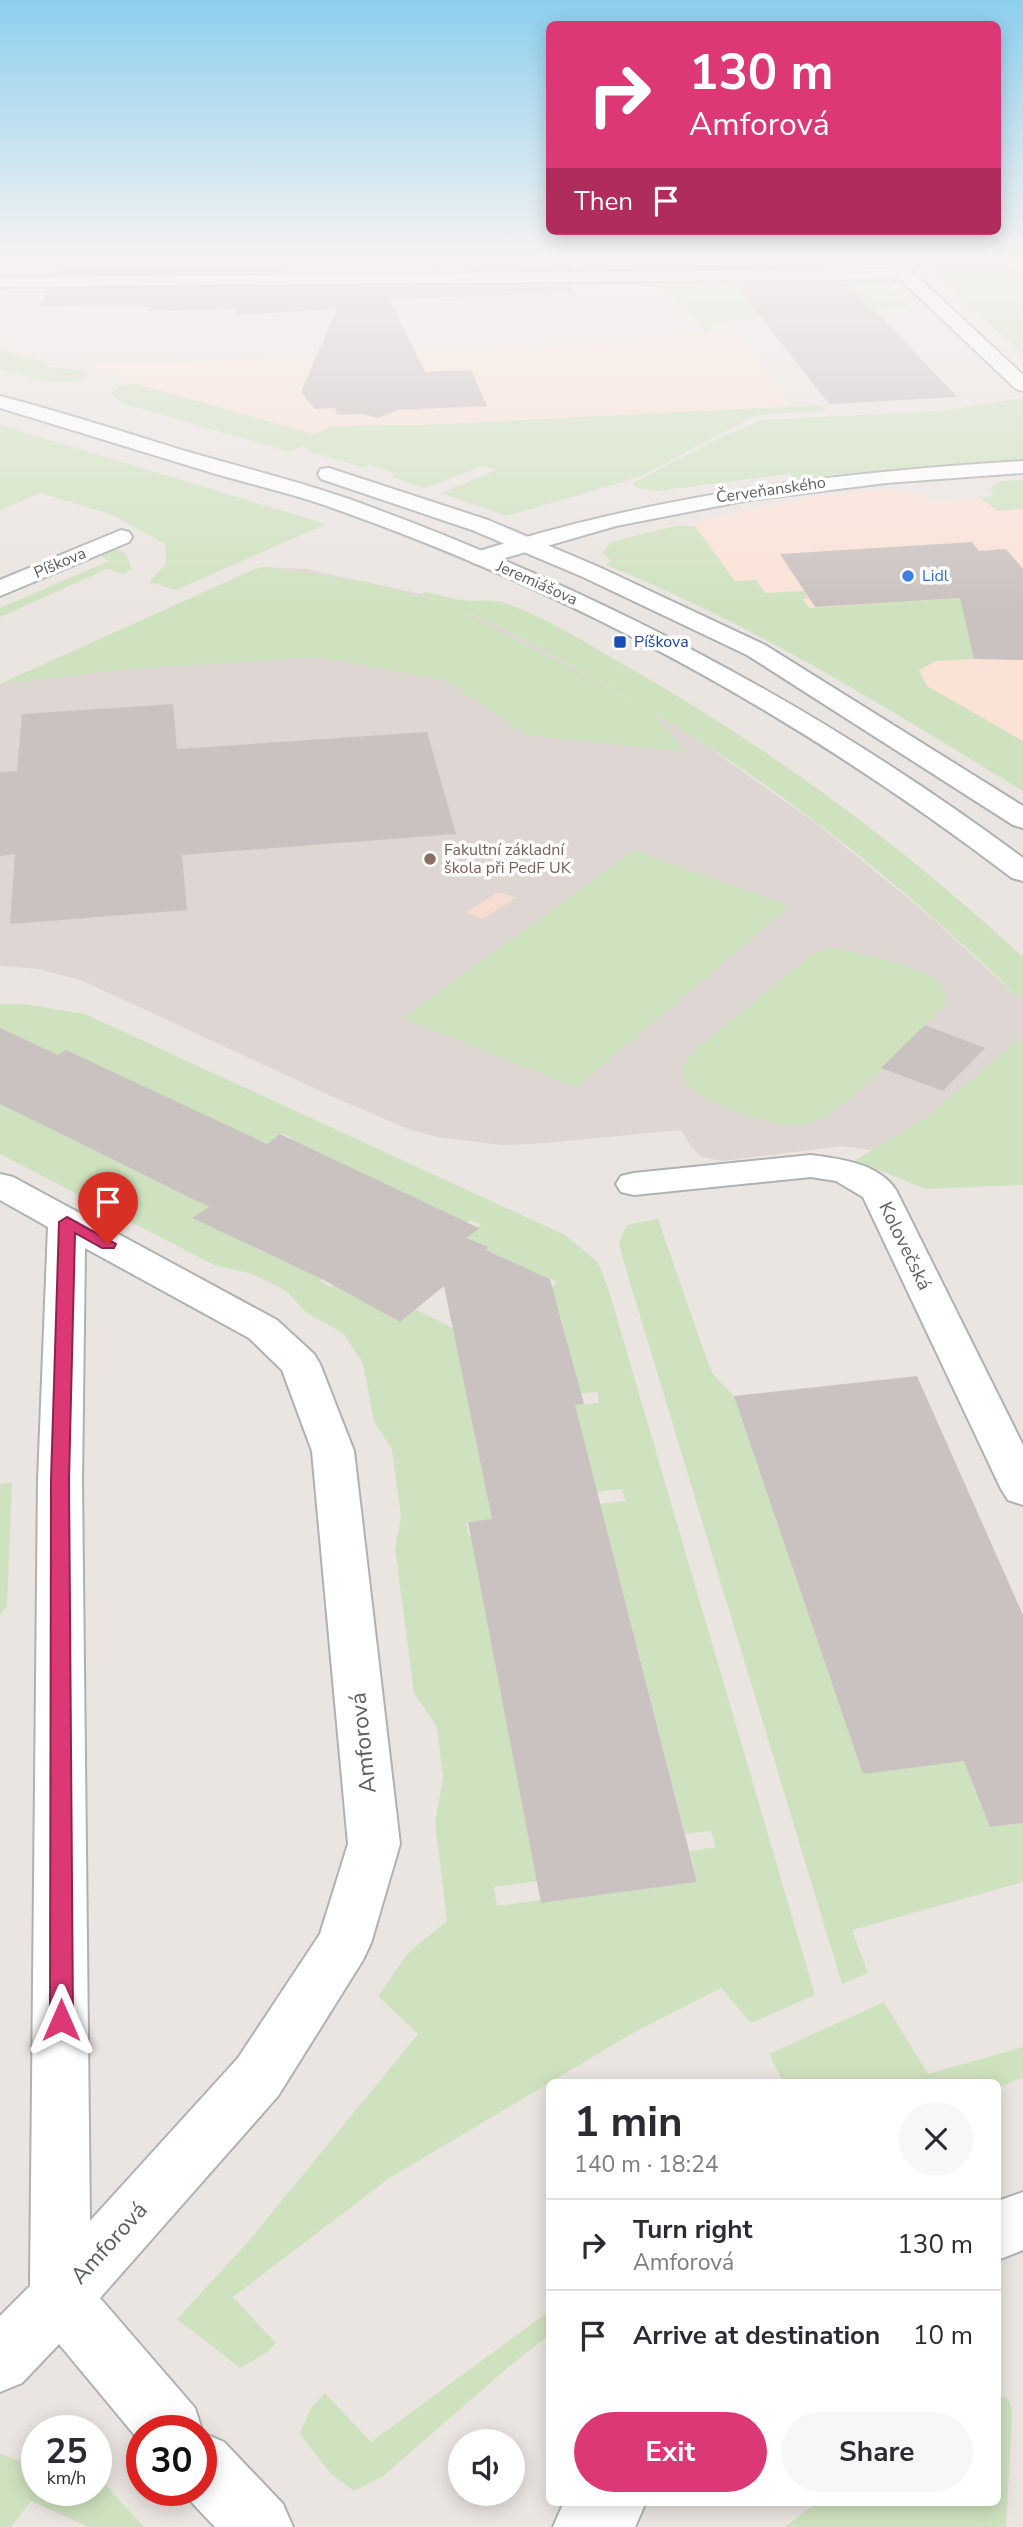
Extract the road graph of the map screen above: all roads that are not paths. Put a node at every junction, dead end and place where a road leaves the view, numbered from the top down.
1 (1010, 373) edge
2 (1023, 385) edge
3 (0, 402) edge
4 (303, 467) dead end
5 (1023, 467) edge
6 (121, 537) dead end
7 (524, 543) junction
8 (481, 558) junction
9 (0, 589) edge
10 (1023, 819) edge
11 (1023, 872) edge
12 (634, 1184) dead end
13 (0, 1185) edge
14 (67, 1222) junction
15 (1023, 1489) edge
16 (1023, 2221) edge
17 (1001, 2229) edge
18 (60, 2298) junction
19 (0, 2361) edge
20 (159, 2415) edge
21 (217, 2482) edge
22 (610, 2506) edge
23 (260, 2527) edge
24 (586, 2527) edge

1 - 2 street
3 - 8 street, Jeremiášova
4 - 7 street, Jeremiášova
5 - 7 street, Červeňanského
6 - 9 street, Píškova
7 - 8 street, Červeňanského
7 - 10 street, Jeremiášova
8 - 11 street, Jeremiášova
12 - 15 street, Kolovečská
13 - 14 street, Amforová
14 - 18 street, Amforová
14 - 18 street, Amforová
16 - 17 street
18 - 19 street, Amforová
18 - 20 street, Amforová
21 - 23 street
22 - 24 street

